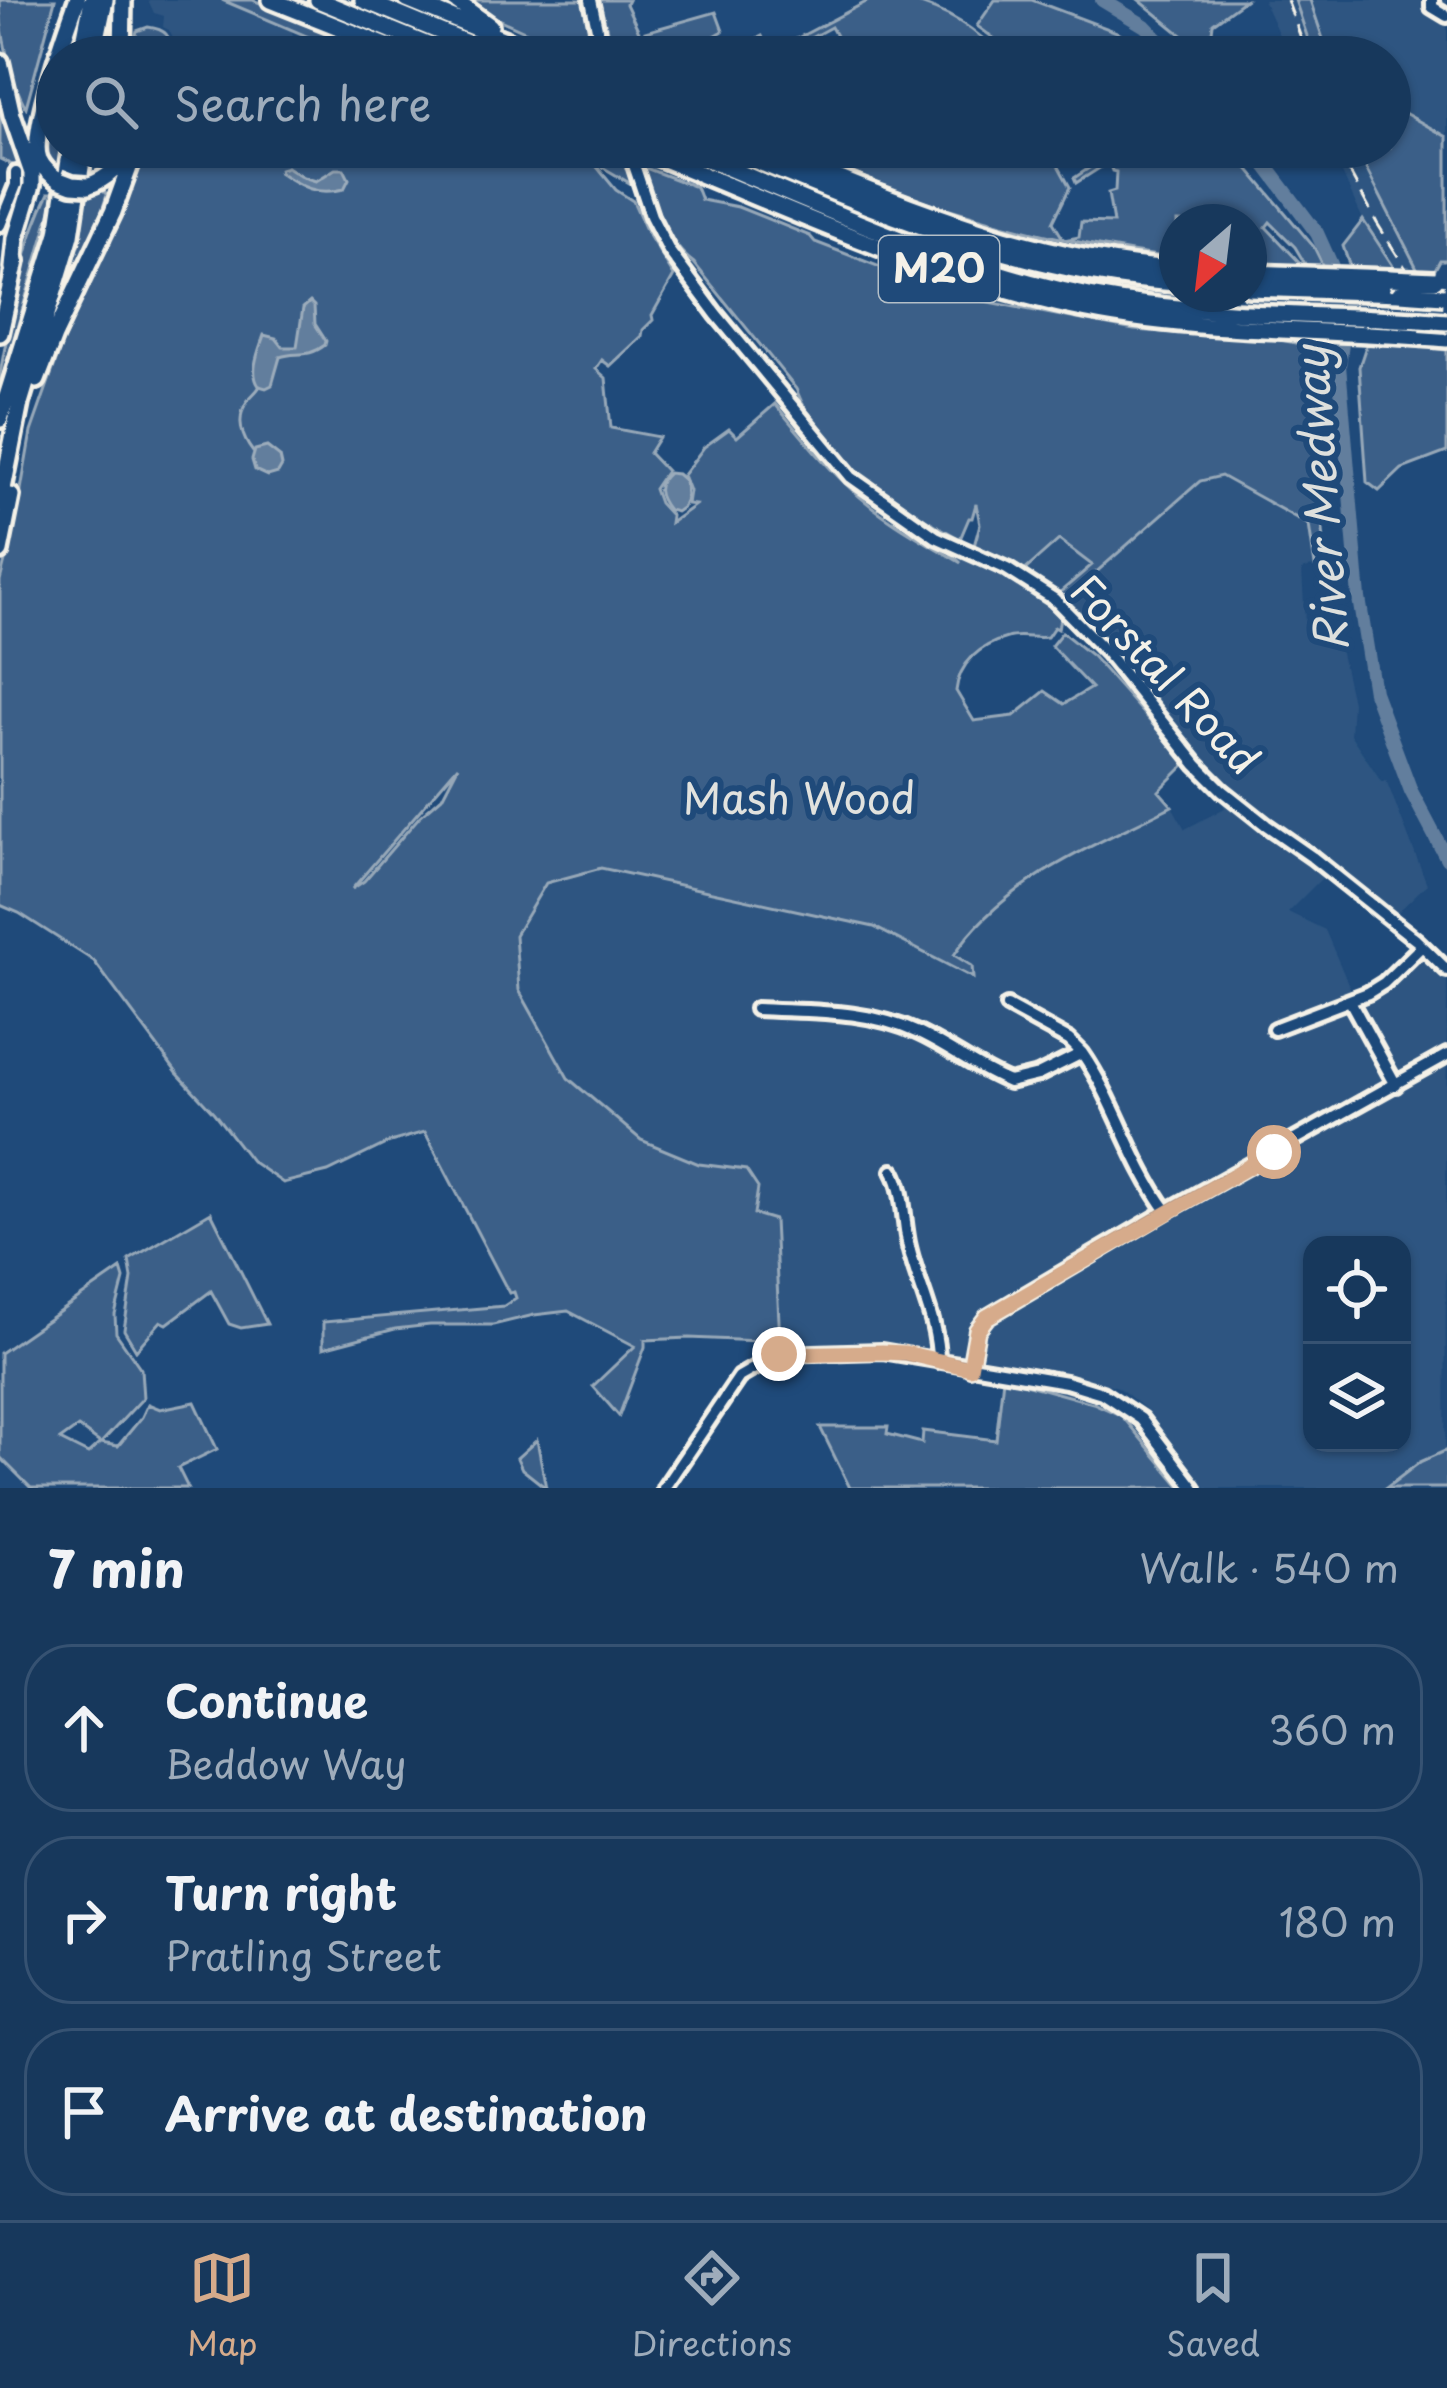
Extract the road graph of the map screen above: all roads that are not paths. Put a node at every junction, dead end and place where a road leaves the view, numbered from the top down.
1 (77, 0) edge
2 (92, 0) edge
3 (105, 0) edge
4 (123, 0) edge
5 (271, 0) edge
6 (319, 0) edge
7 (363, 0) edge
8 (407, 0) edge
9 (454, 0) edge
10 (591, 0) edge
11 (1432, 0) edge
12 (1447, 16) edge
13 (65, 36) edge
14 (85, 36) edge
15 (97, 36) edge
16 (122, 36) edge
17 (362, 36) edge
18 (407, 36) edge
19 (450, 36) edge
20 (495, 36) edge
21 (512, 36) edge
22 (598, 36) edge
23 (0, 62) edge
24 (8, 93) junction
25 (36, 154) edge
26 (41, 168) edge
27 (47, 168) edge
28 (69, 168) edge
29 (81, 168) edge
30 (113, 168) edge
31 (120, 168) edge
32 (130, 168) edge
33 (636, 168) edge
34 (684, 168) edge
35 (728, 168) edge
36 (774, 168) edge
37 (815, 168) edge
38 (16, 173) dead end
39 (0, 224) edge
40 (104, 228) junction
41 (1159, 267) edge
42 (13, 268) junction
43 (1267, 281) edge
44 (1159, 282) edge
45 (1378, 282) junction
46 (1443, 288) edge
47 (1261, 322) junction
48 (1447, 322) edge
49 (1414, 325) junction
50 (0, 333) edge
51 (1439, 338) edge
52 (31, 399) junction
53 (0, 419) edge
54 (10, 451) junction
55 (0, 504) edge
56 (0, 551) edge
57 (1422, 946) junction
58 (1447, 970) edge
59 (1350, 1001) junction
60 (1007, 1006) dead end
61 (756, 1009) dead end
62 (1274, 1029) dead end
63 (1082, 1053) junction
64 (1447, 1055) edge
65 (1396, 1085) junction
66 (893, 1171) dead end
67 (1167, 1211) junction
68 (938, 1361) junction
69 (970, 1368) junction
70 (664, 1488) edge
71 (1194, 1488) edge

1 - 13 highway
2 - 14 highway
3 - 15 highway
4 - 16 highway
5 - 17 highway
6 - 18 highway
7 - 19 highway
8 - 20 highway
9 - 21 highway
10 - 22 street
11 - 12 street
23 - 24 highway
24 - 25 highway
24 - 42 highway
26 - 42 highway
27 - 30 highway, bridge
28 - 53 highway
29 - 54 highway
31 - 40 highway
32 - 40 highway
33 - 57 street, Forstal Road
34 - 47 highway, M20
35 - 47 highway, M20
36 - 44 highway, M20
37 - 41 highway, M20
38 - 39 street
40 - 52 highway
42 - 50 highway
43 - 45 highway
45 - 46 highway, bridge
45 - 46 highway, bridge
47 - 49 highway, M20
48 - 49 highway, M20, bridge
49 - 51 highway, M20
52 - 54 highway
52 - 56 highway
54 - 55 highway
57 - 58 street, Forstal Road
57 - 59 street
59 - 62 street
59 - 65 street
60 - 63 street
61 - 63 street
63 - 67 street
64 - 65 street
65 - 67 street
66 - 68 street
67 - 69 street
68 - 69 street
68 - 70 street
69 - 71 street

